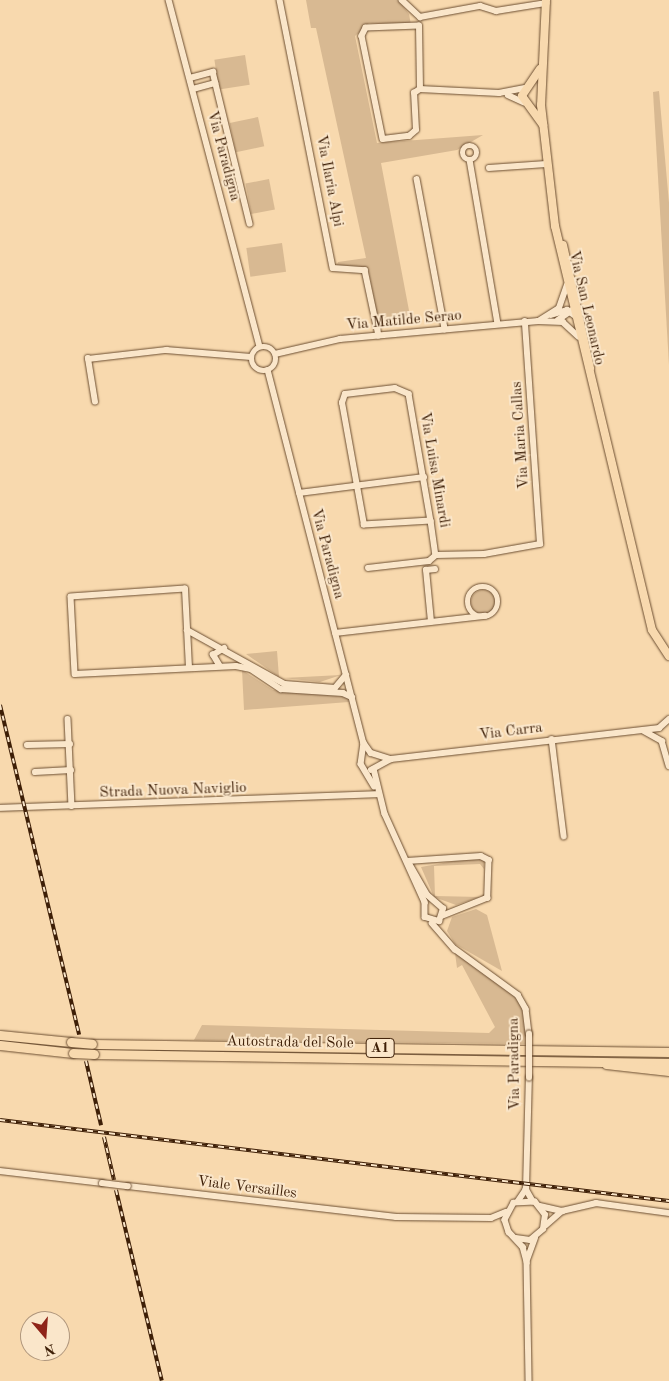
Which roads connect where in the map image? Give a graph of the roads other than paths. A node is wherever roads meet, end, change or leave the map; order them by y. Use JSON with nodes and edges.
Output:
{"nodes":[{"id":1,"x":169,"y":0,"type":"edge"},
{"id":2,"x":280,"y":0,"type":"edge"},
{"id":3,"x":402,"y":0,"type":"edge"},
{"id":4,"x":546,"y":2,"type":"edge"},
{"id":5,"x":523,"y":3,"type":"edge"},
{"id":6,"x":544,"y":58,"type":"junction"},
{"id":7,"x":190,"y":78,"type":"junction"},
{"id":8,"x":215,"y":83,"type":"junction"},
{"id":9,"x":527,"y":87,"type":"junction"},
{"id":10,"x":193,"y":89,"type":"junction"},
{"id":11,"x":420,"y":89,"type":"junction"},
{"id":12,"x":499,"y":93,"type":"junction"},
{"id":13,"x":542,"y":96,"type":"junction"},
{"id":14,"x":525,"y":103,"type":"junction"},
{"id":15,"x":544,"y":128,"type":"junction"},
{"id":16,"x":470,"y":160,"type":"dead end"},
{"id":17,"x":546,"y":164,"type":"junction"},
{"id":18,"x":489,"y":168,"type":"dead end"},
{"id":19,"x":417,"y":178,"type":"dead end"},
{"id":20,"x":554,"y":214,"type":"junction"},
{"id":21,"x":250,"y":224,"type":"dead end"},
{"id":22,"x":571,"y":278,"type":"junction"},
{"id":23,"x":566,"y":285,"type":"junction"},
{"id":24,"x":572,"y":311,"type":"junction"},
{"id":25,"x":552,"y":318,"type":"junction"},
{"id":26,"x":525,"y":322,"type":"junction"},
{"id":27,"x":498,"y":324,"type":"junction"},
{"id":28,"x":445,"y":329,"type":"junction"},
{"id":29,"x":379,"y":336,"type":"junction"},
{"id":30,"x":578,"y":336,"type":"junction"},
{"id":31,"x":260,"y":346,"type":"junction"},
{"id":32,"x":275,"y":354,"type":"junction"},
{"id":33,"x":588,"y":354,"type":"junction"},
{"id":34,"x":251,"y":357,"type":"junction"},
{"id":35,"x":268,"y":370,"type":"junction"},
{"id":36,"x":95,"y":402,"type":"dead end"},
{"id":37,"x":597,"y":406,"type":"junction"},
{"id":38,"x":424,"y":477,"type":"junction"},
{"id":39,"x":617,"y":485,"type":"junction"},
{"id":40,"x":356,"y":486,"type":"junction"},
{"id":41,"x":298,"y":493,"type":"junction"},
{"id":42,"x":431,"y":521,"type":"junction"},
{"id":43,"x":436,"y":555,"type":"junction"},
{"id":44,"x":368,"y":568,"type":"dead end"},
{"id":45,"x":435,"y":569,"type":"dead end"},
{"id":46,"x":468,"y":603,"type":"junction"},
{"id":47,"x":485,"y":616,"type":"junction"},
{"id":48,"x":456,"y":619,"type":"junction"},
{"id":49,"x":431,"y":622,"type":"junction"},
{"id":50,"x":187,"y":630,"type":"junction"},
{"id":51,"x":336,"y":633,"type":"junction"},
{"id":52,"x":224,"y":648,"type":"junction"},
{"id":53,"x":669,"y":650,"type":"edge"},
{"id":54,"x":669,"y":656,"type":"edge"},
{"id":55,"x":219,"y":665,"type":"junction"},
{"id":56,"x":189,"y":668,"type":"junction"},
{"id":57,"x":346,"y":672,"type":"junction"},
{"id":58,"x":353,"y":699,"type":"junction"},
{"id":59,"x":68,"y":719,"type":"dead end"},
{"id":60,"x":669,"y":719,"type":"edge"},
{"id":61,"x":634,"y":730,"type":"junction"},
{"id":62,"x":552,"y":739,"type":"junction"},
{"id":63,"x":364,"y":743,"type":"junction"},
{"id":64,"x":70,"y":744,"type":"junction"},
{"id":65,"x":27,"y":745,"type":"dead end"},
{"id":66,"x":373,"y":755,"type":"junction"},
{"id":67,"x":364,"y":756,"type":"junction"},
{"id":68,"x":391,"y":759,"type":"junction"},
{"id":69,"x":669,"y":766,"type":"edge"},
{"id":70,"x":375,"y":768,"type":"junction"},
{"id":71,"x":71,"y":770,"type":"junction"},
{"id":72,"x":366,"y":770,"type":"junction"},
{"id":73,"x":35,"y":772,"type":"dead end"},
{"id":74,"x":373,"y":784,"type":"junction"},
{"id":75,"x":378,"y":795,"type":"junction"},
{"id":76,"x":346,"y":798,"type":"junction"},
{"id":77,"x":72,"y":806,"type":"junction"},
{"id":78,"x":0,"y":808,"type":"edge"},
{"id":79,"x":564,"y":836,"type":"dead end"},
{"id":80,"x":407,"y":861,"type":"junction"},
{"id":81,"x":436,"y":902,"type":"junction"},
{"id":82,"x":424,"y":908,"type":"junction"},
{"id":83,"x":442,"y":918,"type":"junction"},
{"id":84,"x":432,"y":922,"type":"junction"},
{"id":85,"x":451,"y":946,"type":"junction"},
{"id":86,"x":0,"y":1035,"type":"edge"},
{"id":87,"x":0,"y":1045,"type":"edge"},
{"id":88,"x":669,"y":1052,"type":"edge"},
{"id":89,"x":601,"y":1062,"type":"junction"},
{"id":90,"x":669,"y":1063,"type":"edge"},
{"id":91,"x":669,"y":1071,"type":"edge"},
{"id":92,"x":0,"y":1171,"type":"edge"},
{"id":93,"x":526,"y":1189,"type":"junction"},
{"id":94,"x":518,"y":1201,"type":"junction"},
{"id":95,"x":538,"y":1204,"type":"junction"},
{"id":96,"x":562,"y":1211,"type":"junction"},
{"id":97,"x":506,"y":1212,"type":"junction"},
{"id":98,"x":669,"y":1213,"type":"edge"},
{"id":99,"x":491,"y":1218,"type":"junction"},
{"id":100,"x":545,"y":1226,"type":"junction"},
{"id":101,"x":506,"y":1228,"type":"junction"},
{"id":102,"x":516,"y":1238,"type":"junction"},
{"id":103,"x":535,"y":1238,"type":"junction"},
{"id":104,"x":527,"y":1262,"type":"junction"},
{"id":105,"x":529,"y":1381,"type":"edge"}],
"edges":[{"from":1,"to":7,"type":"street","name":"Via Paradigna"},
{"from":2,"to":29,"type":"street","name":"Via Ilaria Alpi"},
{"from":3,"to":5,"type":"street"},
{"from":4,"to":5,"type":"street"},
{"from":4,"to":6,"type":"main road"},
{"from":6,"to":9,"type":"main road"},
{"from":6,"to":13,"type":"main road"},
{"from":7,"to":8,"type":"street"},
{"from":7,"to":10,"type":"street","name":"Via Paradigna"},
{"from":8,"to":10,"type":"street"},
{"from":8,"to":21,"type":"street"},
{"from":9,"to":12,"type":"street"},
{"from":9,"to":13,"type":"main road"},
{"from":9,"to":14,"type":"main road"},
{"from":10,"to":31,"type":"street","name":"Via Paradigna"},
{"from":11,"to":11,"type":"street"},
{"from":11,"to":12,"type":"street"},
{"from":12,"to":14,"type":"street"},
{"from":13,"to":14,"type":"main road"},
{"from":13,"to":15,"type":"main road","name":"Via San Leonardo"},
{"from":14,"to":15,"type":"main road"},
{"from":15,"to":17,"type":"main road","name":"Via San Leonardo"},
{"from":16,"to":27,"type":"street"},
{"from":17,"to":18,"type":"street"},
{"from":17,"to":20,"type":"main road","name":"Via San Leonardo"},
{"from":19,"to":28,"type":"street"},
{"from":20,"to":22,"type":"main road","name":"Via San Leonardo"},
{"from":20,"to":23,"type":"main road","name":"Via San Leonardo"},
{"from":22,"to":24,"type":"street"},
{"from":22,"to":33,"type":"main road","name":"Via San Leonardo"},
{"from":23,"to":24,"type":"main road","name":"Via San Leonardo"},
{"from":23,"to":25,"type":"street"},
{"from":24,"to":25,"type":"street","name":"Via Matilde Serao"},
{"from":24,"to":30,"type":"main road","name":"Via San Leonardo"},
{"from":24,"to":33,"type":"street"},
{"from":25,"to":26,"type":"street","name":"Via Matilde Serao"},
{"from":25,"to":30,"type":"street"},
{"from":26,"to":27,"type":"street","name":"Via Matilde Serao"},
{"from":26,"to":43,"type":"street","name":"Via Maria Callas"},
{"from":27,"to":28,"type":"street","name":"Via Matilde Serao"},
{"from":28,"to":29,"type":"street","name":"Via Matilde Serao"},
{"from":29,"to":32,"type":"street","name":"Via Matilde Serao"},
{"from":30,"to":37,"type":"main road","name":"Via San Leonardo"},
{"from":31,"to":32,"type":"street"},
{"from":31,"to":34,"type":"street"},
{"from":32,"to":35,"type":"street"},
{"from":33,"to":37,"type":"main road","name":"Via San Leonardo"},
{"from":34,"to":35,"type":"street"},
{"from":34,"to":36,"type":"street"},
{"from":35,"to":41,"type":"street","name":"Via Paradigna"},
{"from":37,"to":39,"type":"main road","name":"Via San Leonardo"},
{"from":38,"to":40,"type":"street"},
{"from":38,"to":40,"type":"street","name":"Via Luisa Minardi"},
{"from":38,"to":42,"type":"street","name":"Via Luisa Minardi"},
{"from":39,"to":53,"type":"main road","name":"Via San Leonardo"},
{"from":39,"to":54,"type":"main road","name":"Via San Leonardo"},
{"from":40,"to":41,"type":"street"},
{"from":40,"to":42,"type":"street"},
{"from":41,"to":51,"type":"street","name":"Via Paradigna"},
{"from":42,"to":43,"type":"street","name":"Via Luisa Minardi"},
{"from":43,"to":44,"type":"street"},
{"from":45,"to":49,"type":"street"},
{"from":46,"to":47,"type":"street"},
{"from":46,"to":47,"type":"street"},
{"from":46,"to":48,"type":"street"},
{"from":47,"to":48,"type":"street"},
{"from":48,"to":49,"type":"street"},
{"from":49,"to":51,"type":"street"},
{"from":50,"to":52,"type":"street"},
{"from":50,"to":56,"type":"street"},
{"from":50,"to":56,"type":"street"},
{"from":51,"to":57,"type":"street","name":"Via Paradigna"},
{"from":52,"to":55,"type":"street"},
{"from":52,"to":57,"type":"street"},
{"from":55,"to":56,"type":"street"},
{"from":55,"to":58,"type":"street"},
{"from":57,"to":58,"type":"street","name":"Via Paradigna"},
{"from":58,"to":63,"type":"street","name":"Via Paradigna"},
{"from":59,"to":64,"type":"street"},
{"from":60,"to":61,"type":"street","name":"Via Carra"},
{"from":61,"to":62,"type":"street","name":"Via Carra"},
{"from":61,"to":69,"type":"street","name":"Via Carra"},
{"from":62,"to":68,"type":"street","name":"Via Carra"},
{"from":62,"to":79,"type":"street"},
{"from":63,"to":66,"type":"street"},
{"from":63,"to":67,"type":"street"},
{"from":64,"to":65,"type":"street"},
{"from":64,"to":71,"type":"street"},
{"from":66,"to":67,"type":"street"},
{"from":66,"to":68,"type":"street","name":"Via Carra"},
{"from":66,"to":70,"type":"street"},
{"from":67,"to":72,"type":"street"},
{"from":68,"to":70,"type":"street","name":"Via Carra"},
{"from":70,"to":72,"type":"street"},
{"from":70,"to":75,"type":"street"},
{"from":71,"to":73,"type":"street"},
{"from":71,"to":77,"type":"street"},
{"from":72,"to":74,"type":"street"},
{"from":74,"to":75,"type":"street"},
{"from":74,"to":76,"type":"street","name":"Strada Nuova Naviglio"},
{"from":75,"to":76,"type":"street","name":"Strada Nuova Naviglio"},
{"from":75,"to":80,"type":"street","name":"Via Paradigna"},
{"from":76,"to":77,"type":"street","name":"Strada Nuova Naviglio"},
{"from":77,"to":78,"type":"street","name":"Strada Nuova Naviglio"},
{"from":80,"to":81,"type":"street","name":"Via Paradigna"},
{"from":80,"to":82,"type":"street","name":"Via Paradigna"},
{"from":80,"to":83,"type":"street"},
{"from":81,"to":82,"type":"street"},
{"from":81,"to":83,"type":"street","name":"Via Paradigna"},
{"from":82,"to":84,"type":"street","name":"Via Paradigna"},
{"from":83,"to":84,"type":"street"},
{"from":83,"to":85,"type":"street","name":"Via Paradigna"},
{"from":84,"to":85,"type":"street","name":"Via Paradigna"},
{"from":85,"to":93,"type":"street","name":"Via Paradigna","bridge":true},
{"from":86,"to":88,"type":"highway","name":"Autostrada del Sole","number":"A1","bridge":true},
{"from":87,"to":89,"type":"highway","name":"Autostrada del Sole","number":"A1","bridge":true},
{"from":89,"to":90,"type":"highway","name":"Autostrada del Sole","number":"A1"},
{"from":89,"to":91,"type":"highway"},
{"from":92,"to":99,"type":"street","name":"Viale Versailles","bridge":true},
{"from":93,"to":94,"type":"street"},
{"from":93,"to":95,"type":"street"},
{"from":94,"to":95,"type":"street"},
{"from":94,"to":97,"type":"street"},
{"from":95,"to":96,"type":"street"},
{"from":95,"to":100,"type":"street"},
{"from":96,"to":98,"type":"street"},
{"from":96,"to":100,"type":"street"},
{"from":97,"to":99,"type":"street","name":"Viale Versailles"},
{"from":97,"to":101,"type":"street"},
{"from":99,"to":101,"type":"street"},
{"from":100,"to":103,"type":"street"},
{"from":101,"to":102,"type":"street"},
{"from":102,"to":103,"type":"street"},
{"from":102,"to":104,"type":"street"},
{"from":103,"to":104,"type":"street"},
{"from":104,"to":105,"type":"street"}]}
